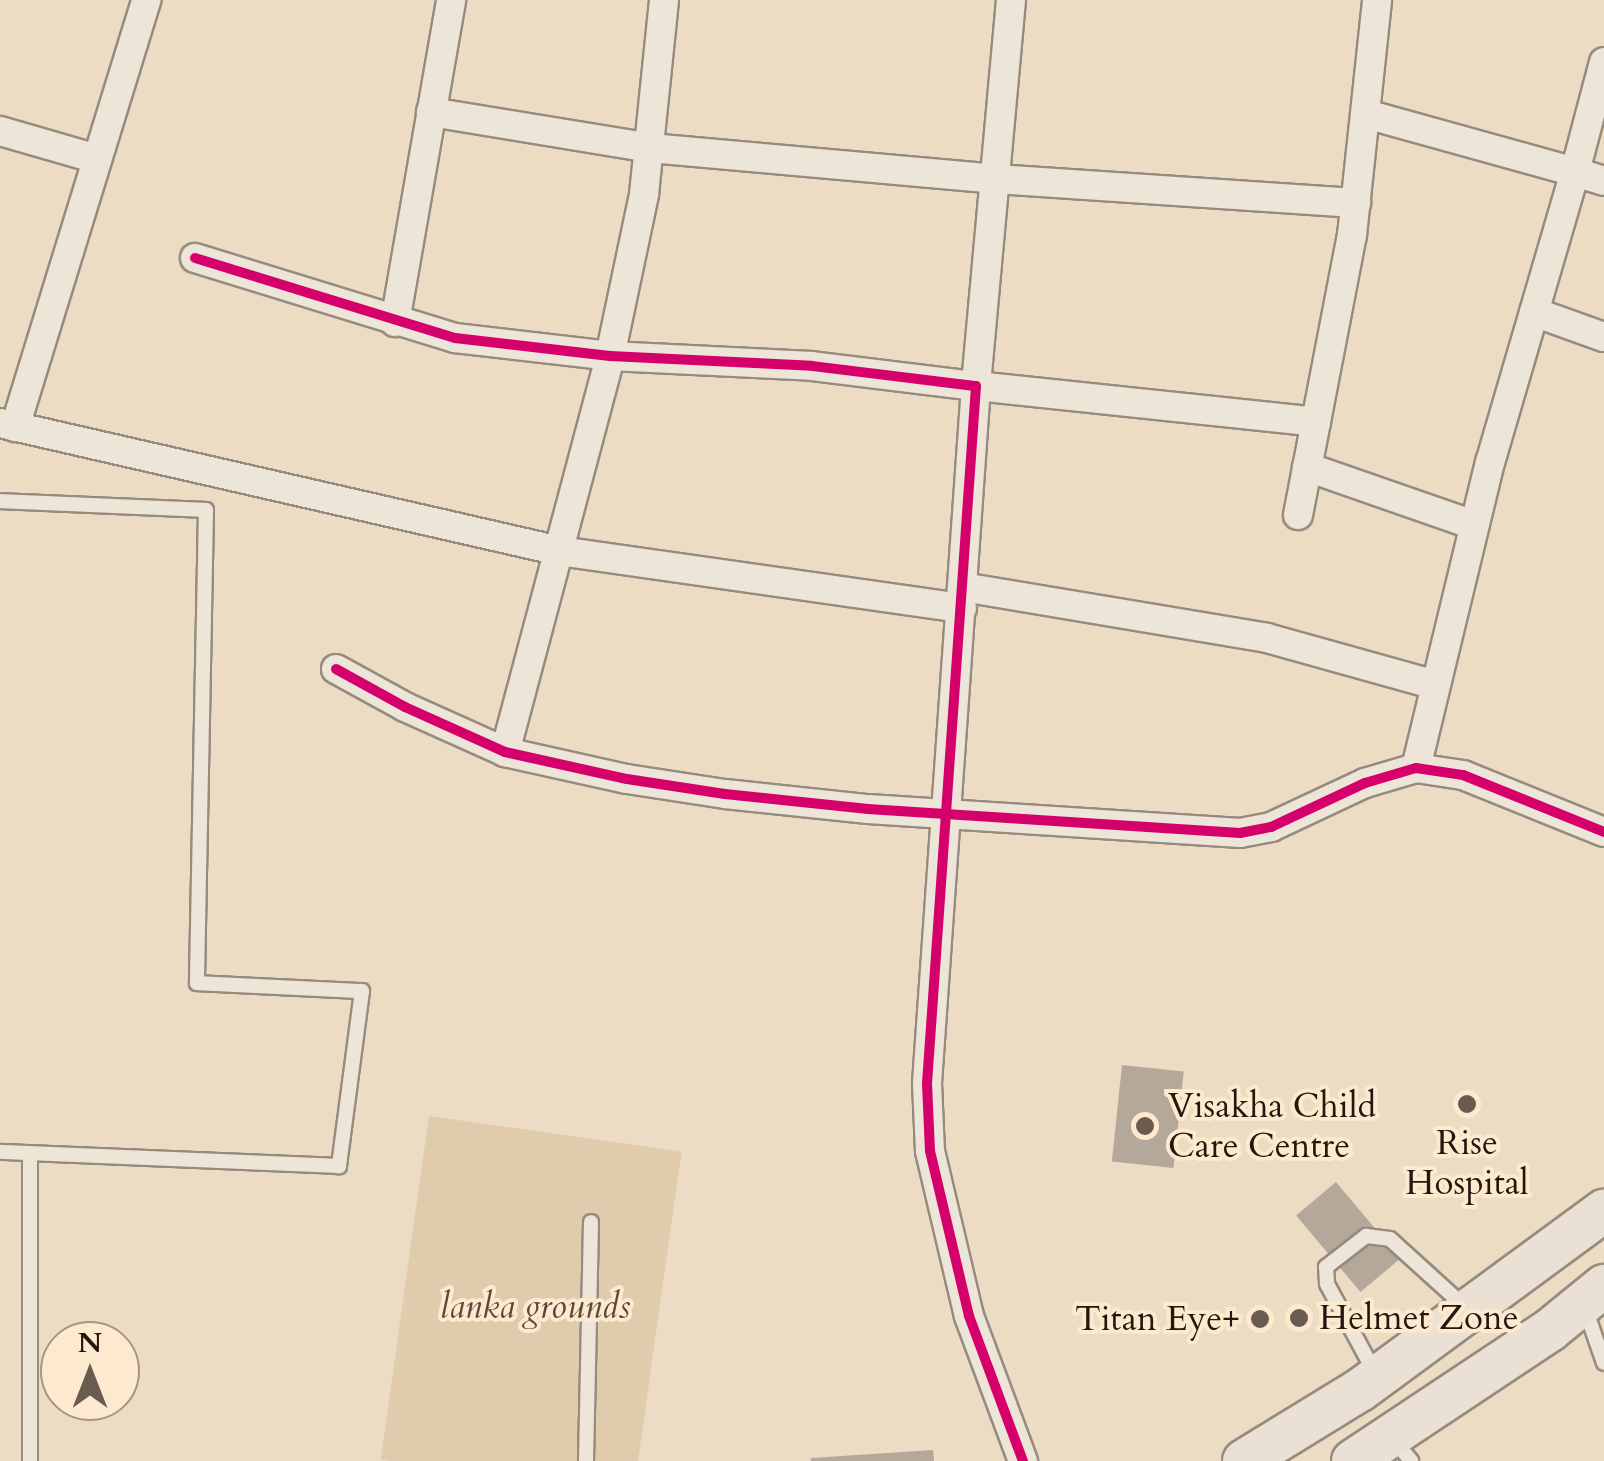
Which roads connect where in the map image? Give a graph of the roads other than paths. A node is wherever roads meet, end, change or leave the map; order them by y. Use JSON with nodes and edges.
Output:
{"nodes":[{"id":1,"x":146,"y":0,"type":"edge"},
{"id":2,"x":452,"y":0,"type":"edge"},
{"id":3,"x":664,"y":0,"type":"edge"},
{"id":4,"x":1011,"y":0,"type":"edge"},
{"id":5,"x":1377,"y":0,"type":"edge"},
{"id":6,"x":1604,"y":62,"type":"edge"},
{"id":7,"x":432,"y":112,"type":"junction"},
{"id":8,"x":1366,"y":114,"type":"junction"},
{"id":9,"x":0,"y":131,"type":"edge"},
{"id":10,"x":650,"y":148,"type":"junction"},
{"id":11,"x":97,"y":159,"type":"junction"},
{"id":12,"x":1576,"y":172,"type":"junction"},
{"id":13,"x":994,"y":179,"type":"junction"},
{"id":14,"x":1604,"y":181,"type":"edge"},
{"id":15,"x":1356,"y":204,"type":"junction"},
{"id":16,"x":195,"y":258,"type":"dead end"},
{"id":17,"x":1534,"y":312,"type":"junction"},
{"id":18,"x":394,"y":322,"type":"junction"},
{"id":19,"x":1604,"y":336,"type":"edge"},
{"id":20,"x":610,"y":356,"type":"junction"},
{"id":21,"x":976,"y":386,"type":"junction"},
{"id":22,"x":1316,"y":422,"type":"junction"},
{"id":23,"x":8,"y":425,"type":"edge"},
{"id":24,"x":1307,"y":468,"type":"junction"},
{"id":25,"x":0,"y":501,"type":"edge"},
{"id":26,"x":1298,"y":515,"type":"dead end"},
{"id":27,"x":1474,"y":524,"type":"junction"},
{"id":28,"x":560,"y":551,"type":"junction"},
{"id":29,"x":963,"y":598,"type":"junction"},
{"id":30,"x":336,"y":669,"type":"dead end"},
{"id":31,"x":1435,"y":685,"type":"junction"},
{"id":32,"x":505,"y":752,"type":"junction"},
{"id":33,"x":1416,"y":768,"type":"junction"},
{"id":34,"x":946,"y":812,"type":"junction"},
{"id":35,"x":1604,"y":832,"type":"edge"},
{"id":36,"x":0,"y":1152,"type":"edge"},
{"id":37,"x":30,"y":1154,"type":"junction"},
{"id":38,"x":1604,"y":1211,"type":"edge"},
{"id":39,"x":591,"y":1222,"type":"dead end"},
{"id":40,"x":1594,"y":1295,"type":"edge"},
{"id":41,"x":1470,"y":1312,"type":"junction"},
{"id":42,"x":1604,"y":1363,"type":"edge"},
{"id":43,"x":1378,"y":1378,"type":"junction"},
{"id":44,"x":1400,"y":1448,"type":"edge"},
{"id":45,"x":30,"y":1461,"type":"edge"},
{"id":46,"x":586,"y":1461,"type":"edge"},
{"id":47,"x":1023,"y":1461,"type":"edge"},
{"id":48,"x":1244,"y":1461,"type":"edge"},
{"id":49,"x":1352,"y":1461,"type":"edge"}],
"edges":[{"from":1,"to":11,"type":"street"},
{"from":2,"to":7,"type":"street"},
{"from":3,"to":10,"type":"street"},
{"from":4,"to":13,"type":"street"},
{"from":5,"to":8,"type":"street"},
{"from":6,"to":12,"type":"street"},
{"from":7,"to":10,"type":"street"},
{"from":7,"to":18,"type":"street"},
{"from":8,"to":12,"type":"street"},
{"from":8,"to":15,"type":"street"},
{"from":9,"to":11,"type":"street"},
{"from":10,"to":13,"type":"street"},
{"from":10,"to":20,"type":"street"},
{"from":11,"to":23,"type":"street"},
{"from":12,"to":14,"type":"street"},
{"from":12,"to":17,"type":"street"},
{"from":13,"to":15,"type":"street"},
{"from":13,"to":21,"type":"street"},
{"from":15,"to":22,"type":"street"},
{"from":16,"to":18,"type":"street"},
{"from":17,"to":19,"type":"street"},
{"from":17,"to":27,"type":"street"},
{"from":18,"to":20,"type":"street"},
{"from":20,"to":21,"type":"street"},
{"from":20,"to":28,"type":"street"},
{"from":21,"to":22,"type":"street"},
{"from":21,"to":29,"type":"street"},
{"from":22,"to":24,"type":"street"},
{"from":23,"to":28,"type":"street"},
{"from":24,"to":26,"type":"street"},
{"from":24,"to":27,"type":"street"},
{"from":25,"to":37,"type":"lane"},
{"from":27,"to":31,"type":"street"},
{"from":28,"to":29,"type":"street"},
{"from":28,"to":32,"type":"street"},
{"from":29,"to":31,"type":"street"},
{"from":29,"to":34,"type":"street"},
{"from":30,"to":32,"type":"street"},
{"from":31,"to":33,"type":"street"},
{"from":32,"to":34,"type":"street"},
{"from":33,"to":34,"type":"street"},
{"from":33,"to":35,"type":"street"},
{"from":34,"to":47,"type":"street"},
{"from":36,"to":37,"type":"lane"},
{"from":37,"to":45,"type":"lane"},
{"from":38,"to":41,"type":"main road"},
{"from":39,"to":46,"type":"lane"},
{"from":40,"to":42,"type":"lane"},
{"from":40,"to":44,"type":"main road"},
{"from":41,"to":43,"type":"main road"},
{"from":41,"to":43,"type":"lane"},
{"from":43,"to":48,"type":"main road"},
{"from":44,"to":49,"type":"main road"}]}
